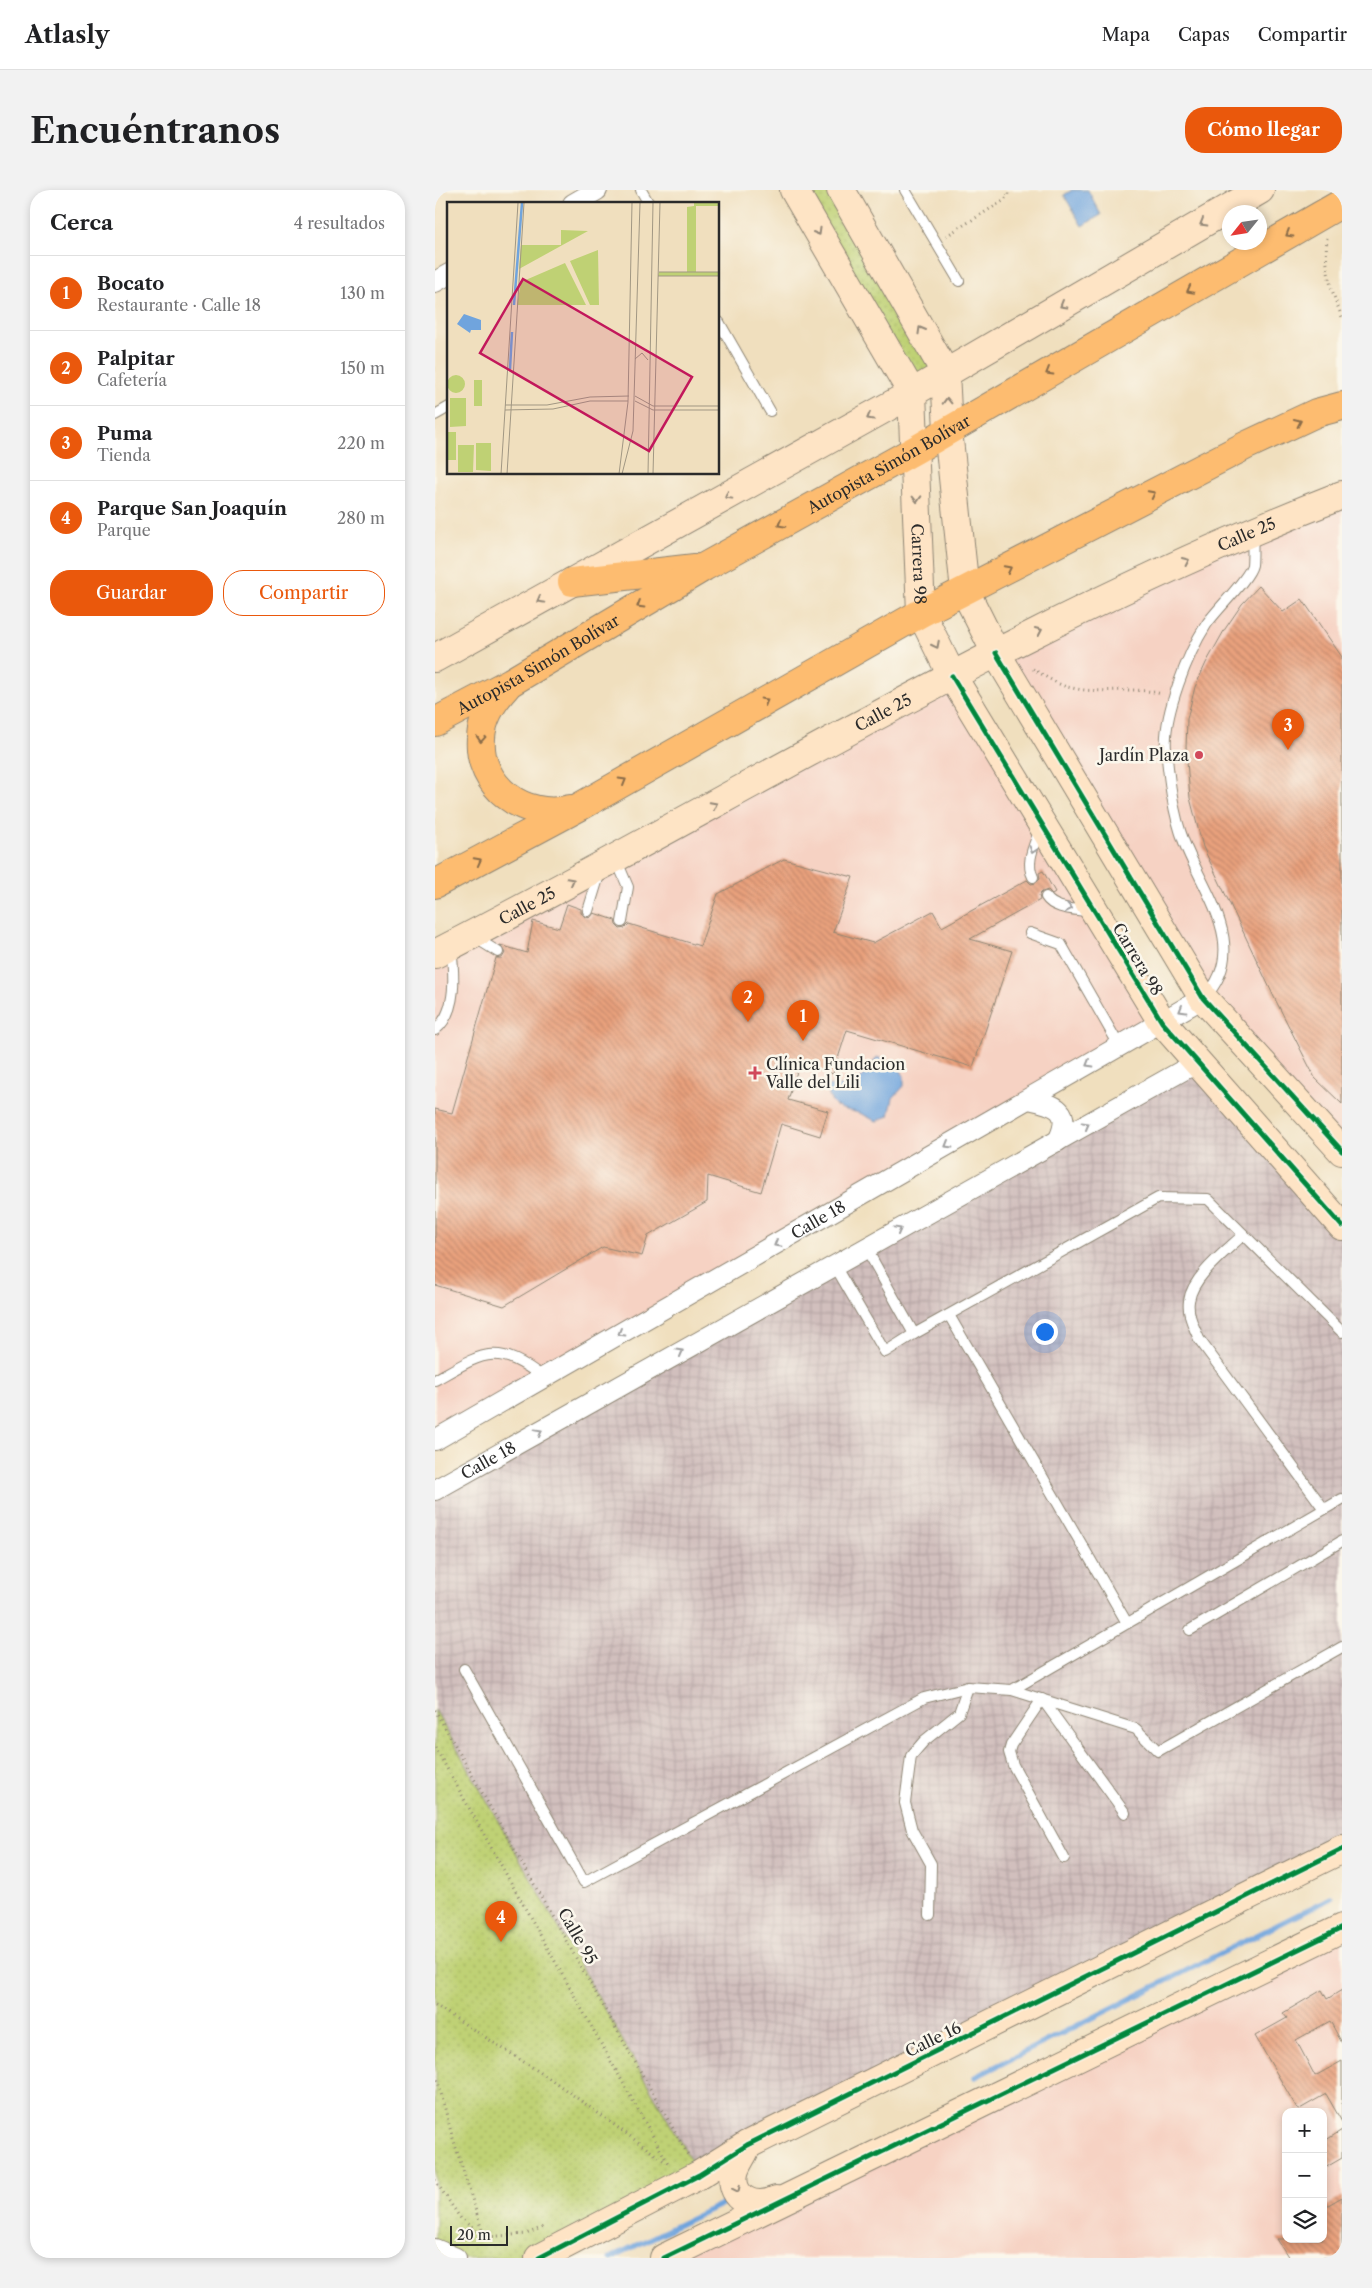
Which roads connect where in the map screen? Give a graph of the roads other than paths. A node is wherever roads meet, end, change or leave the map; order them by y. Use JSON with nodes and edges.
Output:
{"nodes":[{"id":1,"x":641,"y":190,"type":"edge"},
{"id":2,"x":794,"y":190,"type":"edge"},
{"id":3,"x":841,"y":190,"type":"edge"},
{"id":4,"x":905,"y":190,"type":"edge"},
{"id":5,"x":1260,"y":190,"type":"edge"},
{"id":6,"x":648,"y":202,"type":"edge"},
{"id":7,"x":1336,"y":206,"type":"edge"},
{"id":8,"x":447,"y":275,"type":"edge"},
{"id":9,"x":435,"y":282,"type":"edge"},
{"id":10,"x":959,"y":282,"type":"dead end"},
{"id":11,"x":720,"y":326,"type":"edge"},
{"id":12,"x":723,"y":339,"type":"edge"},
{"id":13,"x":945,"y":372,"type":"junction"},
{"id":14,"x":912,"y":393,"type":"junction"},
{"id":15,"x":1342,"y":406,"type":"edge"},
{"id":16,"x":447,"y":408,"type":"edge"},
{"id":17,"x":770,"y":411,"type":"dead end"},
{"id":18,"x":435,"y":415,"type":"edge"},
{"id":19,"x":948,"y":430,"type":"junction"},
{"id":20,"x":915,"y":450,"type":"junction"},
{"id":21,"x":1342,"y":496,"type":"edge"},
{"id":22,"x":1253,"y":530,"type":"junction"},
{"id":23,"x":704,"y":567,"type":"junction"},
{"id":24,"x":572,"y":582,"type":"junction"},
{"id":25,"x":965,"y":591,"type":"junction"},
{"id":26,"x":921,"y":614,"type":"junction"},
{"id":27,"x":995,"y":652,"type":"junction"},
{"id":28,"x":435,"y":658,"type":"edge"},
{"id":29,"x":952,"y":676,"type":"junction"},
{"id":30,"x":511,"y":682,"type":"junction"},
{"id":31,"x":435,"y":722,"type":"edge"},
{"id":32,"x":581,"y":806,"type":"junction"},
{"id":33,"x":1042,"y":823,"type":"junction"},
{"id":34,"x":609,"y":861,"type":"junction"},
{"id":35,"x":1033,"y":877,"type":"dead end"},
{"id":36,"x":435,"y":884,"type":"edge"},
{"id":37,"x":1046,"y":897,"type":"dead end"},
{"id":38,"x":588,"y":911,"type":"dead end"},
{"id":39,"x":1095,"y":913,"type":"junction"},
{"id":40,"x":622,"y":922,"type":"dead end"},
{"id":41,"x":1030,"y":933,"type":"dead end"},
{"id":42,"x":452,"y":945,"type":"edge"},
{"id":43,"x":498,"y":952,"type":"dead end"},
{"id":44,"x":1203,"y":998,"type":"junction"},
{"id":45,"x":1162,"y":1022,"type":"junction"},
{"id":46,"x":435,"y":1030,"type":"edge"},
{"id":47,"x":1120,"y":1047,"type":"junction"},
{"id":48,"x":1196,"y":1063,"type":"junction"},
{"id":49,"x":1029,"y":1099,"type":"junction"},
{"id":50,"x":1058,"y":1141,"type":"junction"},
{"id":51,"x":1342,"y":1151,"type":"edge"},
{"id":52,"x":1342,"y":1226,"type":"edge"},
{"id":53,"x":1243,"y":1235,"type":"junction"},
{"id":54,"x":866,"y":1248,"type":"junction"},
{"id":55,"x":835,"y":1266,"type":"junction"},
{"id":56,"x":949,"y":1315,"type":"junction"},
{"id":57,"x":1342,"y":1332,"type":"edge"},
{"id":58,"x":914,"y":1334,"type":"junction"},
{"id":59,"x":544,"y":1378,"type":"junction"},
{"id":60,"x":435,"y":1379,"type":"edge"},
{"id":61,"x":435,"y":1440,"type":"edge"},
{"id":62,"x":435,"y":1490,"type":"edge"},
{"id":63,"x":1342,"y":1499,"type":"edge"},
{"id":64,"x":1324,"y":1509,"type":"junction"},
{"id":65,"x":1342,"y":1542,"type":"edge"},
{"id":66,"x":1127,"y":1623,"type":"junction"},
{"id":67,"x":1190,"y":1630,"type":"dead end"},
{"id":68,"x":1342,"y":1647,"type":"edge"},
{"id":69,"x":465,"y":1669,"type":"dead end"},
{"id":70,"x":969,"y":1687,"type":"junction"},
{"id":71,"x":1012,"y":1690,"type":"junction"},
{"id":72,"x":1042,"y":1699,"type":"junction"},
{"id":73,"x":1125,"y":1813,"type":"dead end"},
{"id":74,"x":1342,"y":1850,"type":"edge"},
{"id":75,"x":1064,"y":1858,"type":"dead end"},
{"id":76,"x":930,"y":1914,"type":"dead end"},
{"id":77,"x":1342,"y":1928,"type":"edge"},
{"id":78,"x":747,"y":2145,"type":"junction"},
{"id":79,"x":839,"y":2171,"type":"junction"},
{"id":80,"x":435,"y":2249,"type":"edge"},
{"id":81,"x":539,"y":2257,"type":"edge"},
{"id":82,"x":456,"y":2258,"type":"edge"},
{"id":83,"x":664,"y":2258,"type":"edge"}],
"edges":[{"from":1,"to":6,"type":"lane"},
{"from":2,"to":14,"type":"street","name":"Carrera 98","one_way":true},
{"from":13,"to":3,"type":"street","one_way":true},
{"from":4,"to":10,"type":"lane"},
{"from":5,"to":13,"type":"street","one_way":true},
{"from":7,"to":19,"type":"highway","name":"Autopista Simón Bolívar","one_way":true},
{"from":8,"to":9,"type":"street"},
{"from":11,"to":12,"type":"lane"},
{"from":12,"to":17,"type":"lane"},
{"from":13,"to":14,"type":"street"},
{"from":19,"to":13,"type":"street","one_way":true},
{"from":14,"to":20,"type":"street","name":"Carrera 98"},
{"from":14,"to":24,"type":"street","one_way":true},
{"from":25,"to":15,"type":"highway","one_way":true},
{"from":16,"to":18,"type":"lane"},
{"from":19,"to":20,"type":"highway","name":"Autopista Simón Bolívar"},
{"from":19,"to":25,"type":"street"},
{"from":20,"to":23,"type":"highway","name":"Autopista Simón Bolívar","one_way":true},
{"from":20,"to":26,"type":"street","name":"Carrera 98","one_way":true},
{"from":21,"to":22,"type":"street","name":"Calle 25"},
{"from":27,"to":22,"type":"street","name":"Calle 25","one_way":true},
{"from":22,"to":44,"type":"lane"},
{"from":23,"to":24,"type":"highway"},
{"from":23,"to":30,"type":"highway","name":"Autopista Simón Bolívar","one_way":true},
{"from":24,"to":28,"type":"street","one_way":true},
{"from":25,"to":26,"type":"highway"},
{"from":25,"to":27,"type":"street"},
{"from":26,"to":29,"type":"street","name":"Carrera 98","one_way":true},
{"from":32,"to":26,"type":"highway","one_way":true},
{"from":27,"to":29,"type":"street","name":"Calle 25"},
{"from":27,"to":44,"type":"street"},
{"from":29,"to":33,"type":"street","name":"Carrera 98"},
{"from":34,"to":29,"type":"street","name":"Calle 25","one_way":true},
{"from":30,"to":31,"type":"highway","name":"Autopista Simón Bolívar"},
{"from":30,"to":32,"type":"highway","one_way":true},
{"from":36,"to":32,"type":"highway","one_way":true},
{"from":33,"to":35,"type":"lane","one_way":true},
{"from":33,"to":39,"type":"street","name":"Carrera 98"},
{"from":34,"to":38,"type":"lane"},
{"from":34,"to":40,"type":"lane"},
{"from":42,"to":34,"type":"street","name":"Calle 25","one_way":true},
{"from":37,"to":39,"type":"lane","one_way":true},
{"from":39,"to":45,"type":"street","name":"Carrera 98"},
{"from":41,"to":47,"type":"lane"},
{"from":42,"to":43,"type":"lane"},
{"from":42,"to":46,"type":"lane"},
{"from":44,"to":45,"type":"street","name":"Calle 18","one_way":true},
{"from":44,"to":51,"type":"street"},
{"from":45,"to":47,"type":"street","name":"Calle 18"},
{"from":45,"to":48,"type":"street","name":"Carrera 98"},
{"from":47,"to":49,"type":"street","name":"Calle 18","one_way":true},
{"from":50,"to":48,"type":"street","name":"Calle 18","one_way":true},
{"from":48,"to":52,"type":"street","name":"Carrera 98"},
{"from":49,"to":50,"type":"street"},
{"from":49,"to":59,"type":"street","name":"Calle 18","one_way":true},
{"from":54,"to":50,"type":"street","name":"Calle 18","one_way":true},
{"from":53,"to":56,"type":"lane"},
{"from":53,"to":57,"type":"lane"},
{"from":53,"to":64,"type":"lane"},
{"from":54,"to":55,"type":"street","name":"Calle 18"},
{"from":54,"to":58,"type":"lane"},
{"from":55,"to":58,"type":"lane"},
{"from":62,"to":55,"type":"street","name":"Calle 18","one_way":true},
{"from":56,"to":58,"type":"lane"},
{"from":56,"to":66,"type":"lane"},
{"from":59,"to":60,"type":"lane"},
{"from":59,"to":61,"type":"street","name":"Calle 18"},
{"from":63,"to":64,"type":"lane"},
{"from":64,"to":66,"type":"lane"},
{"from":65,"to":67,"type":"lane"},
{"from":66,"to":71,"type":"lane"},
{"from":68,"to":72,"type":"lane"},
{"from":69,"to":70,"type":"lane"},
{"from":70,"to":71,"type":"lane"},
{"from":70,"to":76,"type":"lane"},
{"from":71,"to":72,"type":"lane"},
{"from":72,"to":73,"type":"lane"},
{"from":72,"to":75,"type":"lane"},
{"from":74,"to":78,"type":"street","name":"Calle 16"},
{"from":77,"to":79,"type":"street"},
{"from":78,"to":79,"type":"street","one_way":true},
{"from":78,"to":81,"type":"street","name":"Calle 16"},
{"from":79,"to":83,"type":"street"},
{"from":80,"to":82,"type":"street"}]}
